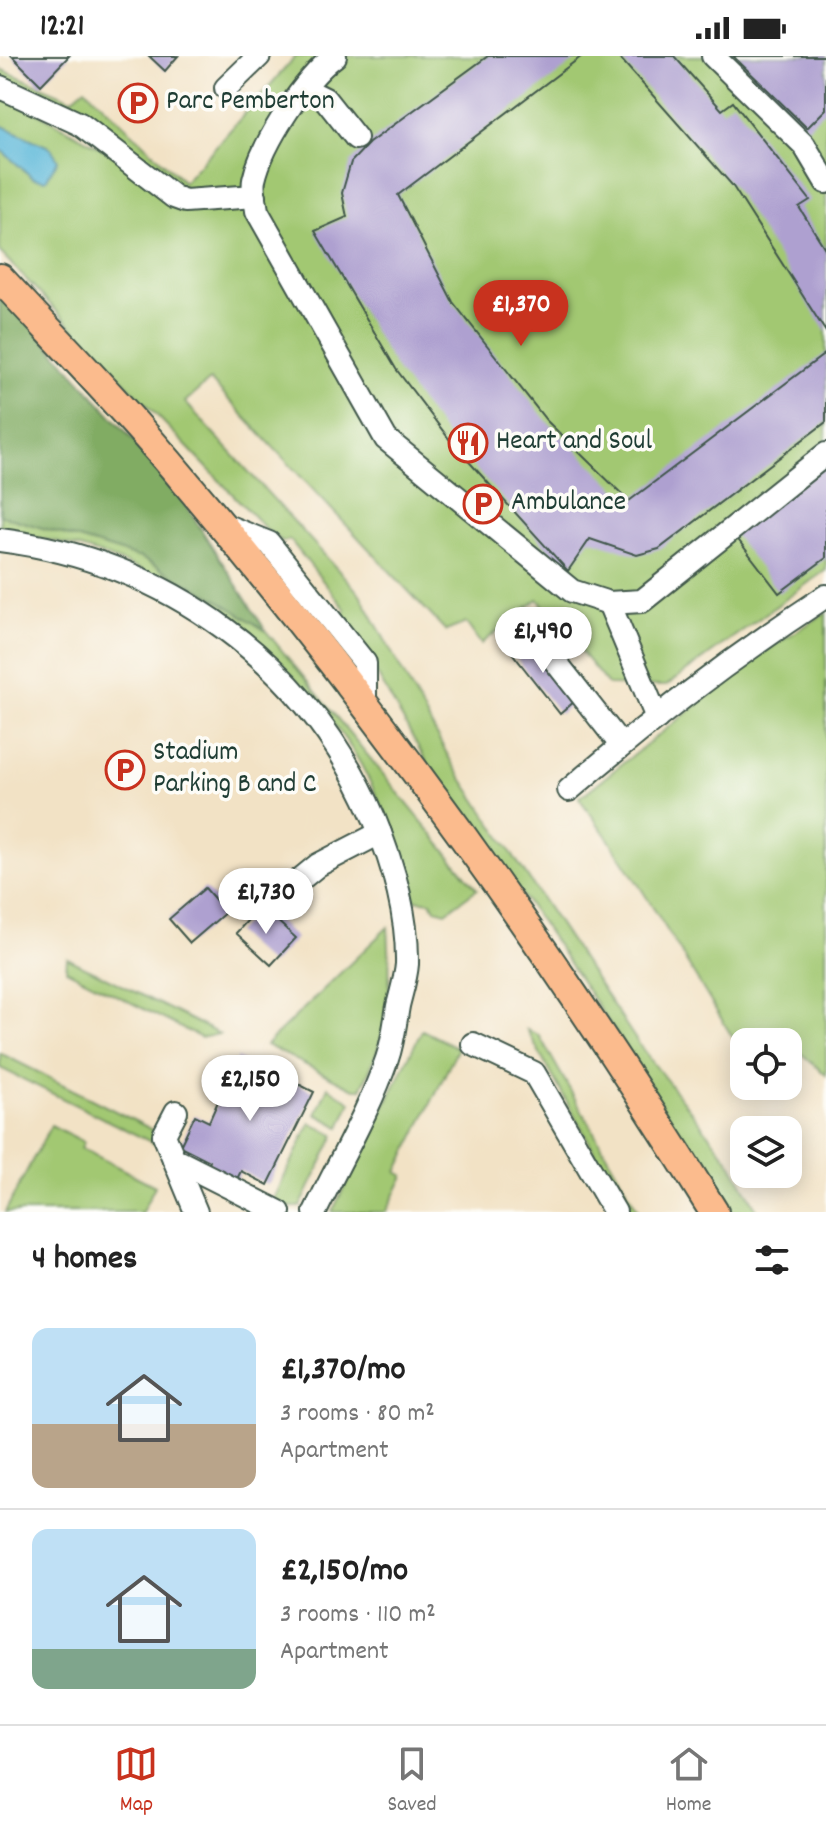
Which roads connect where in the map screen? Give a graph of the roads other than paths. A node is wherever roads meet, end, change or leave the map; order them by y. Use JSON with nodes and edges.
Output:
{"nodes":[{"id":1,"x":259,"y":56,"type":"edge"},
{"id":2,"x":335,"y":56,"type":"edge"},
{"id":3,"x":713,"y":56,"type":"edge"},
{"id":4,"x":0,"y":87,"type":"edge"},
{"id":5,"x":226,"y":88,"type":"dead end"},
{"id":6,"x":305,"y":89,"type":"junction"},
{"id":7,"x":356,"y":138,"type":"dead end"},
{"id":8,"x":826,"y":182,"type":"edge"},
{"id":9,"x":255,"y":196,"type":"junction"},
{"id":10,"x":0,"y":278,"type":"edge"},
{"id":11,"x":826,"y":454,"type":"edge"},
{"id":12,"x":0,"y":540,"type":"edge"},
{"id":13,"x":826,"y":596,"type":"edge"},
{"id":14,"x":609,"y":603,"type":"junction"},
{"id":15,"x":548,"y":652,"type":"dead end"},
{"id":16,"x":657,"y":718,"type":"junction"},
{"id":17,"x":621,"y":745,"type":"junction"},
{"id":18,"x":569,"y":790,"type":"dead end"},
{"id":19,"x":380,"y":833,"type":"junction"},
{"id":20,"x":285,"y":892,"type":"dead end"},
{"id":21,"x":473,"y":1044,"type":"dead end"},
{"id":22,"x":176,"y":1112,"type":"dead end"},
{"id":23,"x":174,"y":1159,"type":"junction"},
{"id":24,"x":178,"y":1212,"type":"edge"},
{"id":25,"x":189,"y":1212,"type":"edge"},
{"id":26,"x":196,"y":1212,"type":"edge"},
{"id":27,"x":279,"y":1212,"type":"edge"},
{"id":28,"x":315,"y":1212,"type":"edge"},
{"id":29,"x":615,"y":1212,"type":"edge"},
{"id":30,"x":714,"y":1212,"type":"edge"}],
"edges":[{"from":1,"to":5,"type":"lane"},
{"from":2,"to":6,"type":"lane"},
{"from":3,"to":8,"type":"lane"},
{"from":4,"to":9,"type":"lane"},
{"from":6,"to":7,"type":"lane"},
{"from":6,"to":9,"type":"lane"},
{"from":9,"to":14,"type":"lane"},
{"from":10,"to":30,"type":"main road"},
{"from":11,"to":14,"type":"lane"},
{"from":12,"to":19,"type":"lane"},
{"from":13,"to":16,"type":"lane"},
{"from":14,"to":16,"type":"lane"},
{"from":15,"to":17,"type":"lane"},
{"from":16,"to":17,"type":"lane"},
{"from":17,"to":18,"type":"lane"},
{"from":19,"to":20,"type":"lane"},
{"from":19,"to":28,"type":"lane"},
{"from":21,"to":29,"type":"lane"},
{"from":22,"to":23,"type":"lane"},
{"from":23,"to":26,"type":"lane"},
{"from":23,"to":27,"type":"lane"},
{"from":24,"to":25,"type":"lane"}]}
